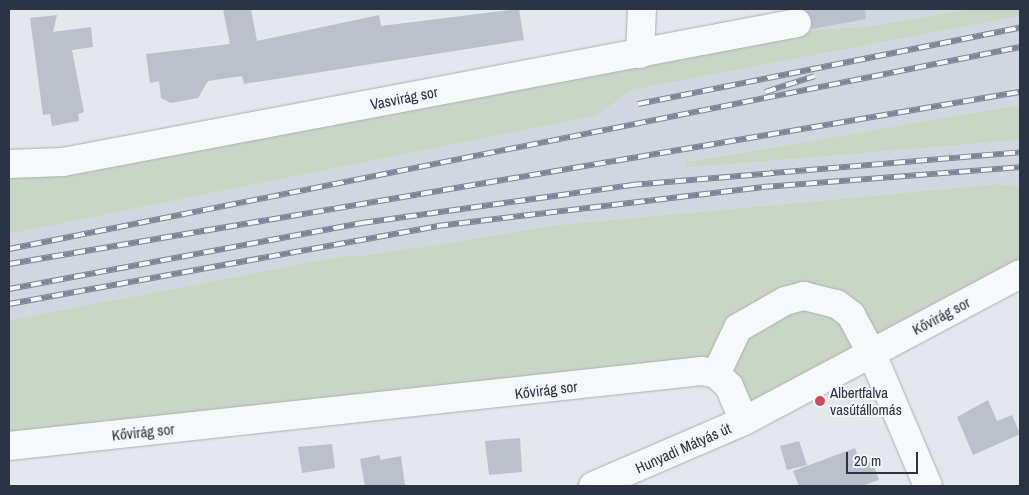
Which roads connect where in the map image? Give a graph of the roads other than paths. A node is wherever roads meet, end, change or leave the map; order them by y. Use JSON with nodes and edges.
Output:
{"nodes":[{"id":1,"x":642,"y":9,"type":"edge"},
{"id":2,"x":798,"y":23,"type":"dead end"},
{"id":3,"x":640,"y":54,"type":"junction"},
{"id":4,"x":9,"y":164,"type":"edge"},
{"id":5,"x":1020,"y":274,"type":"edge"},
{"id":6,"x":872,"y":354,"type":"junction"},
{"id":7,"x":716,"y":374,"type":"junction"},
{"id":8,"x":744,"y":421,"type":"junction"},
{"id":9,"x":9,"y":446,"type":"edge"},
{"id":10,"x":645,"y":477,"type":"edge"},
{"id":11,"x":593,"y":486,"type":"edge"},
{"id":12,"x":928,"y":486,"type":"edge"}],
"edges":[{"from":1,"to":3,"type":"street"},
{"from":2,"to":3,"type":"street","name":"Vasvirág sor"},
{"from":3,"to":4,"type":"street","name":"Vasvirág sor"},
{"from":5,"to":6,"type":"street","name":"Kővirág sor"},
{"from":6,"to":7,"type":"street"},
{"from":6,"to":8,"type":"street","name":"Kővirág sor"},
{"from":6,"to":12,"type":"street"},
{"from":7,"to":8,"type":"street"},
{"from":7,"to":9,"type":"street","name":"Kővirág sor"},
{"from":8,"to":10,"type":"street","name":"Hunyadi Mátyás út"},
{"from":10,"to":11,"type":"street","name":"Hunyadi Mátyás út"}]}
